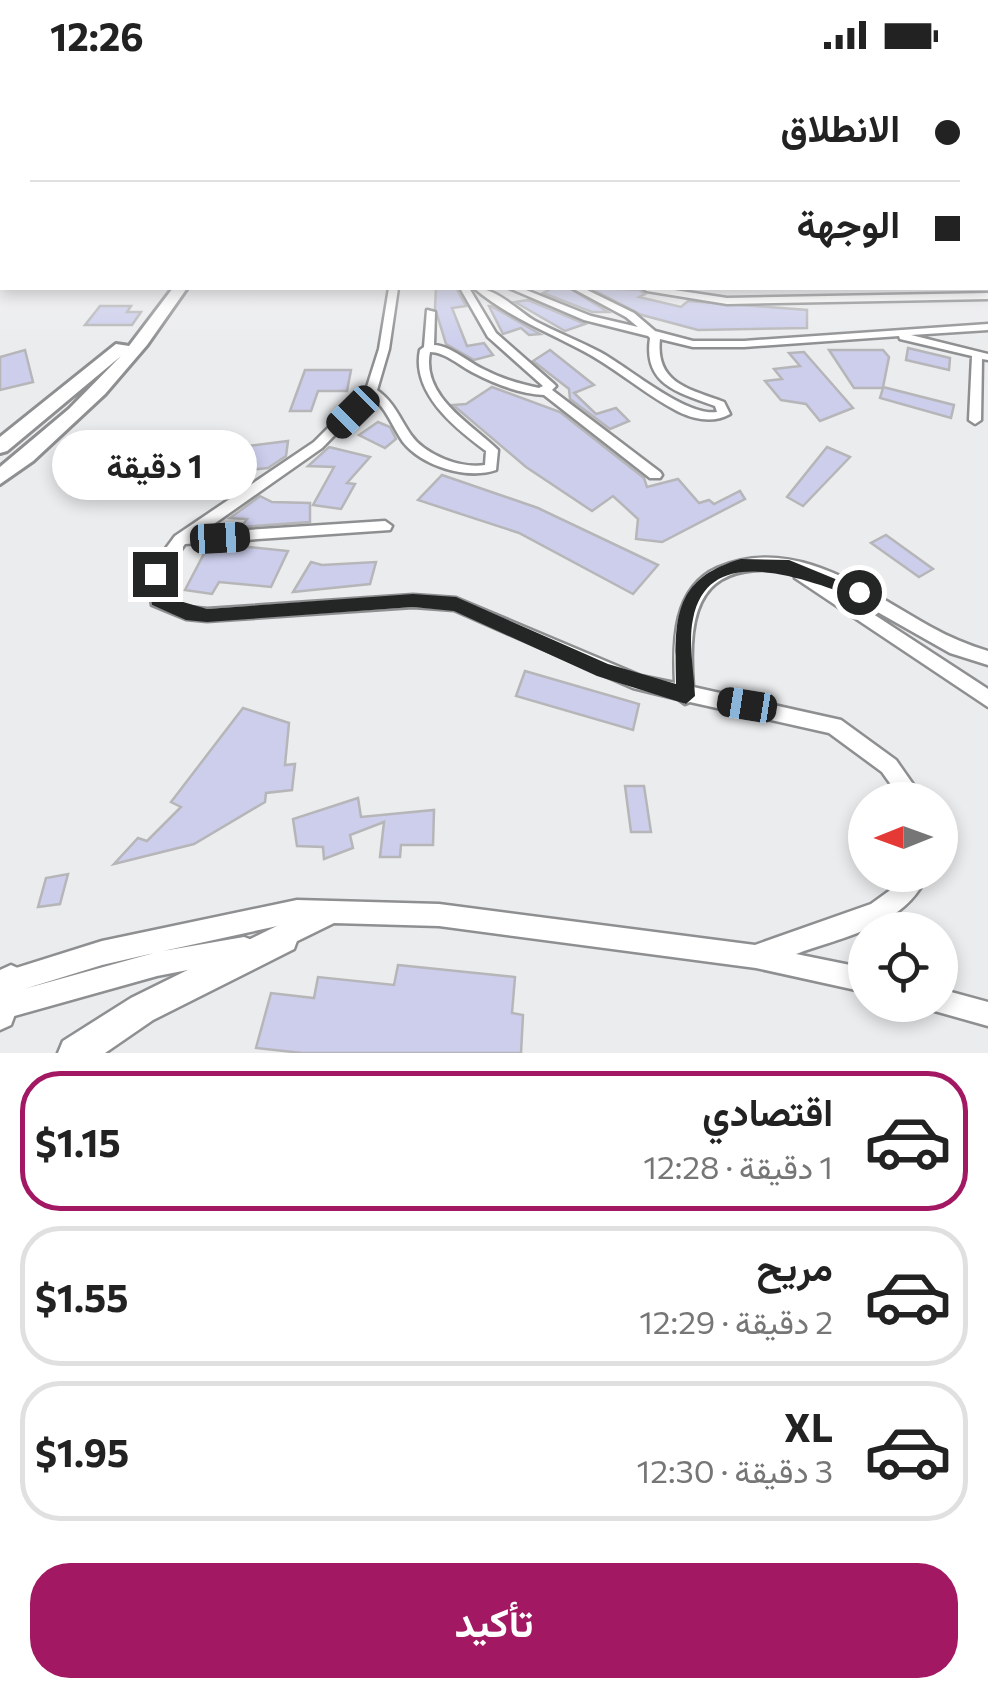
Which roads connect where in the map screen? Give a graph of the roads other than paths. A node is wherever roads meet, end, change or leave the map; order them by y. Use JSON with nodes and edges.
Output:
{"nodes":[{"id":1,"x":162,"y":290,"type":"edge"},
{"id":2,"x":179,"y":290,"type":"edge"},
{"id":3,"x":393,"y":290,"type":"edge"},
{"id":4,"x":466,"y":290,"type":"edge"},
{"id":5,"x":482,"y":290,"type":"edge"},
{"id":6,"x":519,"y":290,"type":"edge"},
{"id":7,"x":580,"y":290,"type":"edge"},
{"id":8,"x":659,"y":290,"type":"edge"},
{"id":9,"x":988,"y":296,"type":"edge"},
{"id":10,"x":430,"y":312,"type":"dead end"},
{"id":11,"x":988,"y":328,"type":"edge"},
{"id":12,"x":886,"y":333,"type":"junction"},
{"id":13,"x":656,"y":337,"type":"junction"},
{"id":14,"x":122,"y":348,"type":"junction"},
{"id":15,"x":428,"y":348,"type":"junction"},
{"id":16,"x":982,"y":355,"type":"edge"},
{"id":17,"x":371,"y":391,"type":"junction"},
{"id":18,"x":547,"y":391,"type":"junction"},
{"id":19,"x":975,"y":420,"type":"dead end"},
{"id":20,"x":0,"y":447,"type":"edge"},
{"id":21,"x":0,"y":462,"type":"edge"},
{"id":22,"x":655,"y":475,"type":"dead end"},
{"id":23,"x":0,"y":477,"type":"edge"},
{"id":24,"x":385,"y":526,"type":"dead end"},
{"id":25,"x":180,"y":540,"type":"junction"},
{"id":26,"x":789,"y":566,"type":"junction"},
{"id":27,"x":988,"y":658,"type":"edge"},
{"id":28,"x":686,"y":696,"type":"junction"},
{"id":29,"x":988,"y":698,"type":"edge"},
{"id":30,"x":901,"y":782,"type":"edge"},
{"id":31,"x":899,"y":892,"type":"edge"},
{"id":32,"x":331,"y":913,"type":"junction"},
{"id":33,"x":283,"y":938,"type":"junction"},
{"id":34,"x":755,"y":957,"type":"junction"},
{"id":35,"x":848,"y":976,"type":"edge"},
{"id":36,"x":3,"y":999,"type":"edge"},
{"id":37,"x":958,"y":1006,"type":"edge"},
{"id":38,"x":988,"y":1014,"type":"edge"},
{"id":39,"x":75,"y":1053,"type":"edge"}],
"edges":[{"from":1,"to":14,"type":"highway"},
{"from":2,"to":23,"type":"highway"},
{"from":3,"to":17,"type":"street"},
{"from":4,"to":18,"type":"street"},
{"from":5,"to":13,"type":"street"},
{"from":6,"to":13,"type":"street"},
{"from":7,"to":13,"type":"street"},
{"from":8,"to":9,"type":"street"},
{"from":10,"to":15,"type":"street"},
{"from":11,"to":12,"type":"street"},
{"from":12,"to":13,"type":"street"},
{"from":12,"to":16,"type":"street"},
{"from":14,"to":20,"type":"highway"},
{"from":14,"to":21,"type":"highway"},
{"from":15,"to":17,"type":"street"},
{"from":15,"to":18,"type":"street"},
{"from":16,"to":19,"type":"street"},
{"from":17,"to":25,"type":"street"},
{"from":18,"to":22,"type":"street"},
{"from":24,"to":25,"type":"street"},
{"from":25,"to":28,"type":"street"},
{"from":26,"to":27,"type":"street"},
{"from":26,"to":28,"type":"street"},
{"from":26,"to":29,"type":"street"},
{"from":28,"to":30,"type":"street"},
{"from":31,"to":34,"type":"street"},
{"from":32,"to":33,"type":"street"},
{"from":32,"to":34,"type":"street"},
{"from":32,"to":36,"type":"street"},
{"from":33,"to":36,"type":"street"},
{"from":33,"to":39,"type":"main road"},
{"from":34,"to":35,"type":"street"},
{"from":37,"to":38,"type":"street"}]}
